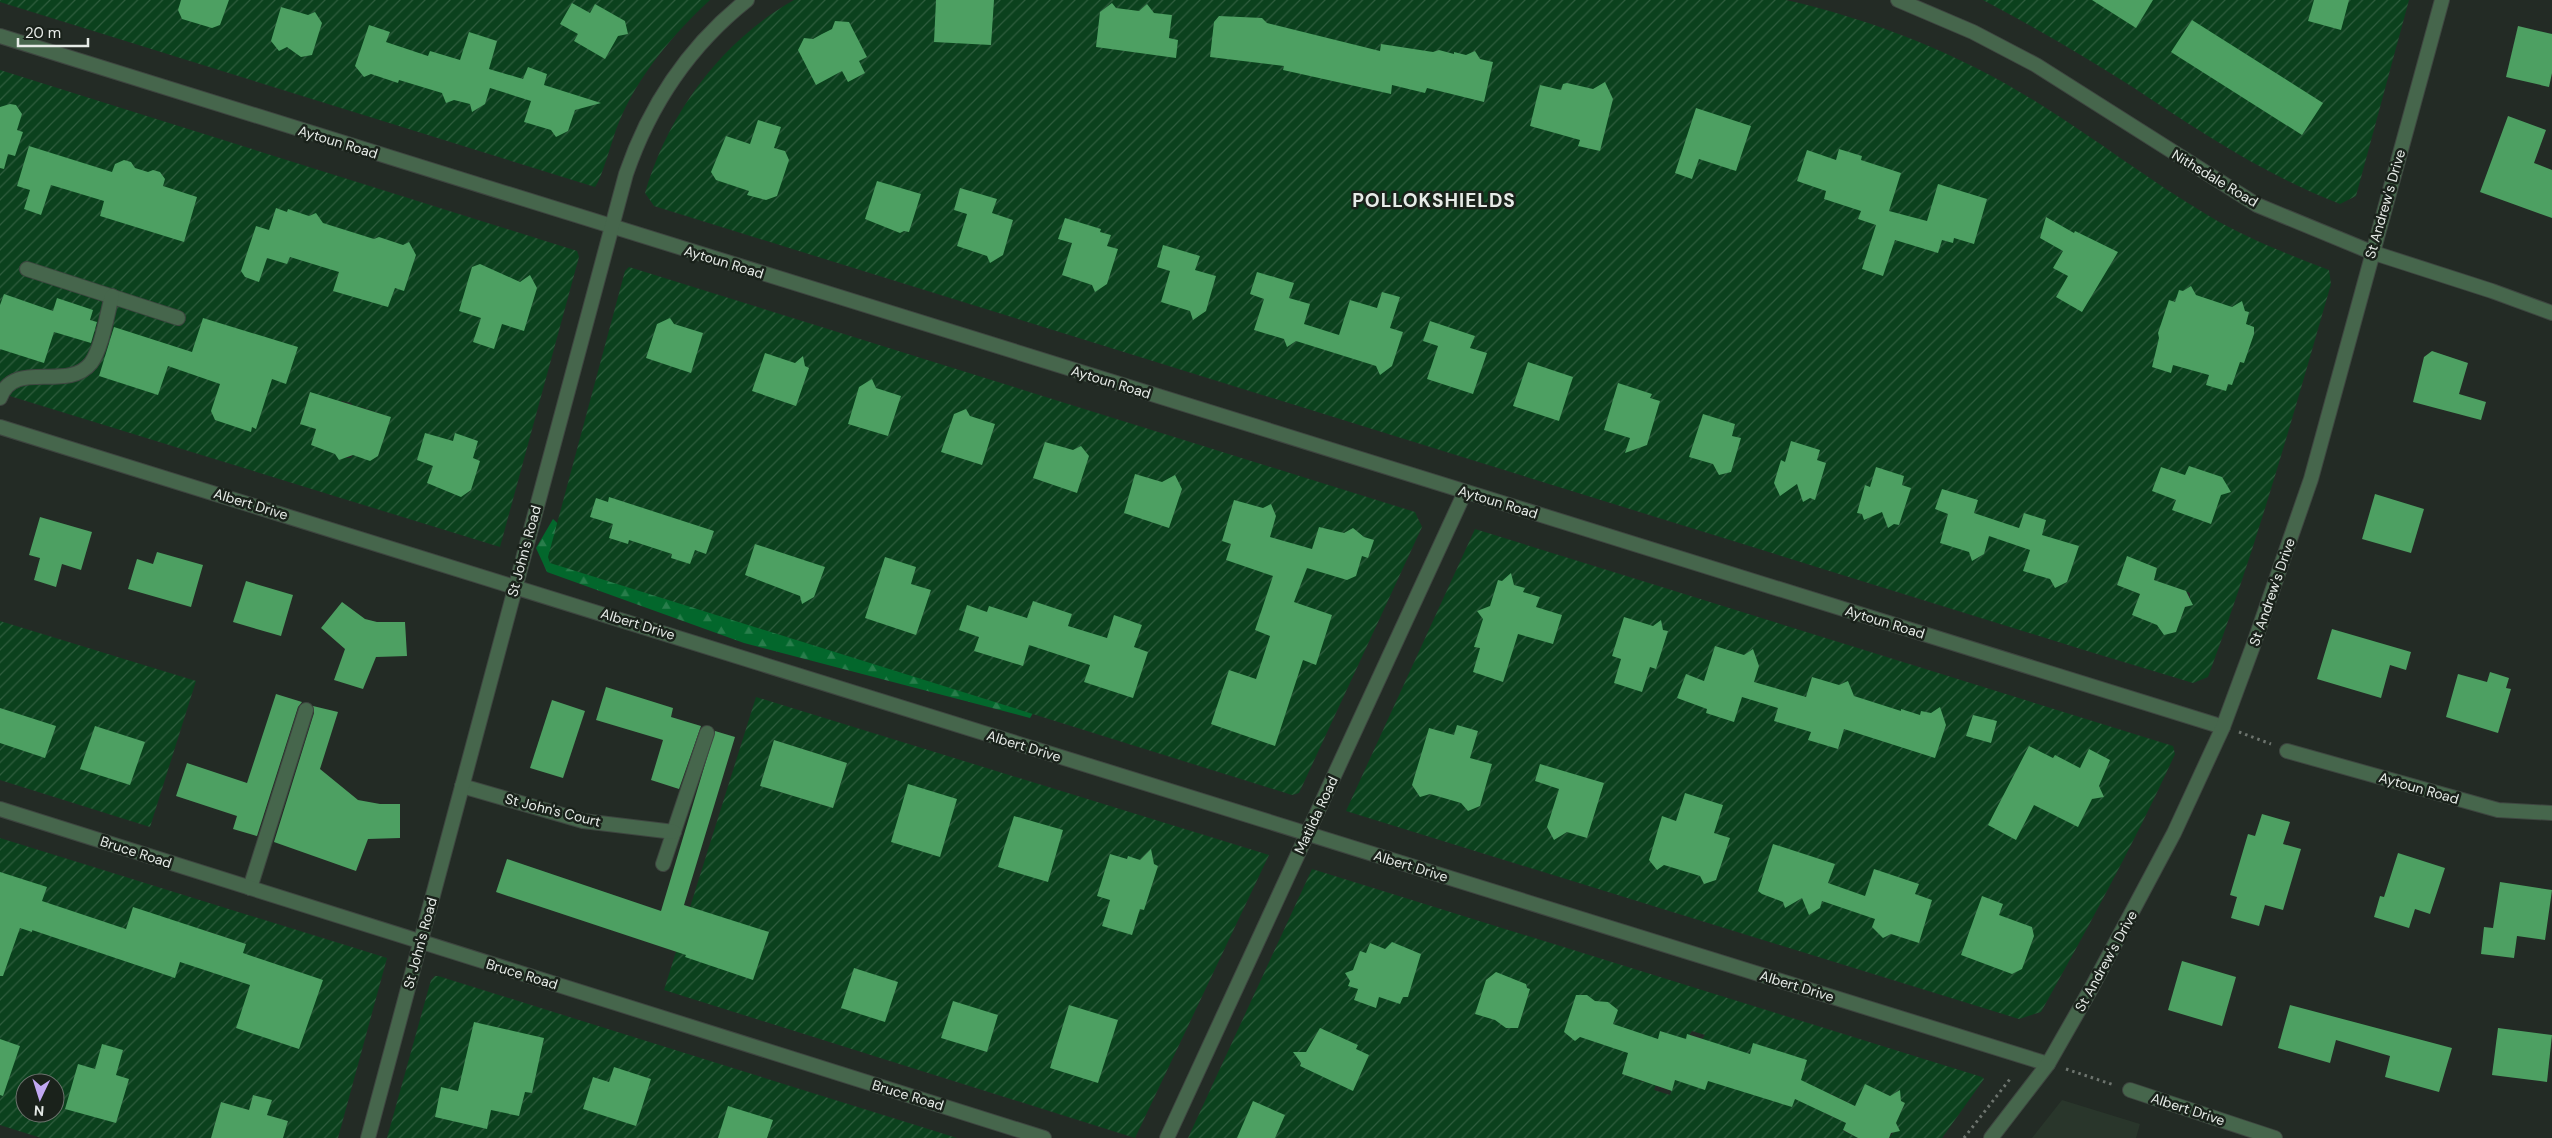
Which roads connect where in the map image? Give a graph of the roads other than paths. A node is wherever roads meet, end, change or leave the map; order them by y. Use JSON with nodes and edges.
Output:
{"nodes":[{"id":1,"x":748,"y":0,"type":"edge"},
{"id":2,"x":1898,"y":0,"type":"edge"},
{"id":3,"x":2442,"y":0,"type":"edge"},
{"id":4,"x":0,"y":36,"type":"edge"},
{"id":5,"x":610,"y":227,"type":"junction"},
{"id":6,"x":2371,"y":252,"type":"junction"},
{"id":7,"x":27,"y":269,"type":"dead end"},
{"id":8,"x":112,"y":296,"type":"junction"},
{"id":9,"x":2552,"y":313,"type":"edge"},
{"id":10,"x":178,"y":318,"type":"dead end"},
{"id":11,"x":0,"y":398,"type":"edge"},
{"id":12,"x":0,"y":427,"type":"edge"},
{"id":13,"x":1465,"y":492,"type":"junction"},
{"id":14,"x":514,"y":586,"type":"junction"},
{"id":15,"x":306,"y":710,"type":"dead end"},
{"id":16,"x":2222,"y":727,"type":"junction"},
{"id":17,"x":707,"y":733,"type":"dead end"},
{"id":18,"x":2287,"y":751,"type":"road end"},
{"id":19,"x":462,"y":786,"type":"junction"},
{"id":20,"x":0,"y":809,"type":"edge"},
{"id":21,"x":2552,"y":813,"type":"edge"},
{"id":22,"x":674,"y":832,"type":"junction"},
{"id":23,"x":1307,"y":834,"type":"junction"},
{"id":24,"x":663,"y":864,"type":"dead end"},
{"id":25,"x":250,"y":888,"type":"junction"},
{"id":26,"x":421,"y":942,"type":"junction"},
{"id":27,"x":2048,"y":1064,"type":"junction"},
{"id":28,"x":2130,"y":1090,"type":"road end"},
{"id":29,"x":368,"y":1138,"type":"edge"},
{"id":30,"x":1044,"y":1138,"type":"edge"},
{"id":31,"x":1166,"y":1138,"type":"edge"},
{"id":32,"x":1991,"y":1138,"type":"edge"},
{"id":33,"x":2275,"y":1138,"type":"edge"}],
"edges":[{"from":1,"to":5,"type":"street","name":"St John's Road"},
{"from":2,"to":6,"type":"street","name":"Nithsdale Road"},
{"from":3,"to":6,"type":"street","name":"St Andrew's Drive"},
{"from":4,"to":5,"type":"street","name":"Aytoun Road"},
{"from":5,"to":13,"type":"street","name":"Aytoun Road"},
{"from":5,"to":14,"type":"street","name":"St John's Road"},
{"from":6,"to":9,"type":"street","name":"Nithsdale Road"},
{"from":6,"to":16,"type":"street","name":"St Andrew's Drive"},
{"from":7,"to":8,"type":"street"},
{"from":8,"to":10,"type":"street"},
{"from":8,"to":11,"type":"street"},
{"from":12,"to":14,"type":"street","name":"Albert Drive"},
{"from":13,"to":16,"type":"street","name":"Aytoun Road"},
{"from":13,"to":23,"type":"street","name":"Matilda Road"},
{"from":14,"to":19,"type":"street","name":"St John's Road"},
{"from":14,"to":23,"type":"street","name":"Albert Drive"},
{"from":15,"to":25,"type":"street"},
{"from":16,"to":27,"type":"street","name":"St Andrew's Drive"},
{"from":17,"to":22,"type":"street"},
{"from":18,"to":21,"type":"street","name":"Aytoun Road"},
{"from":19,"to":22,"type":"street","name":"St John's Court"},
{"from":19,"to":26,"type":"street","name":"St John's Road"},
{"from":20,"to":25,"type":"street","name":"Bruce Road"},
{"from":22,"to":24,"type":"street"},
{"from":23,"to":27,"type":"street","name":"Albert Drive"},
{"from":23,"to":31,"type":"street","name":"Matilda Road"},
{"from":25,"to":26,"type":"street","name":"Bruce Road"},
{"from":26,"to":29,"type":"street","name":"St John's Road"},
{"from":26,"to":30,"type":"street","name":"Bruce Road"},
{"from":27,"to":32,"type":"street","name":"St Andrew's Drive"},
{"from":28,"to":33,"type":"street","name":"Albert Drive"}]}
